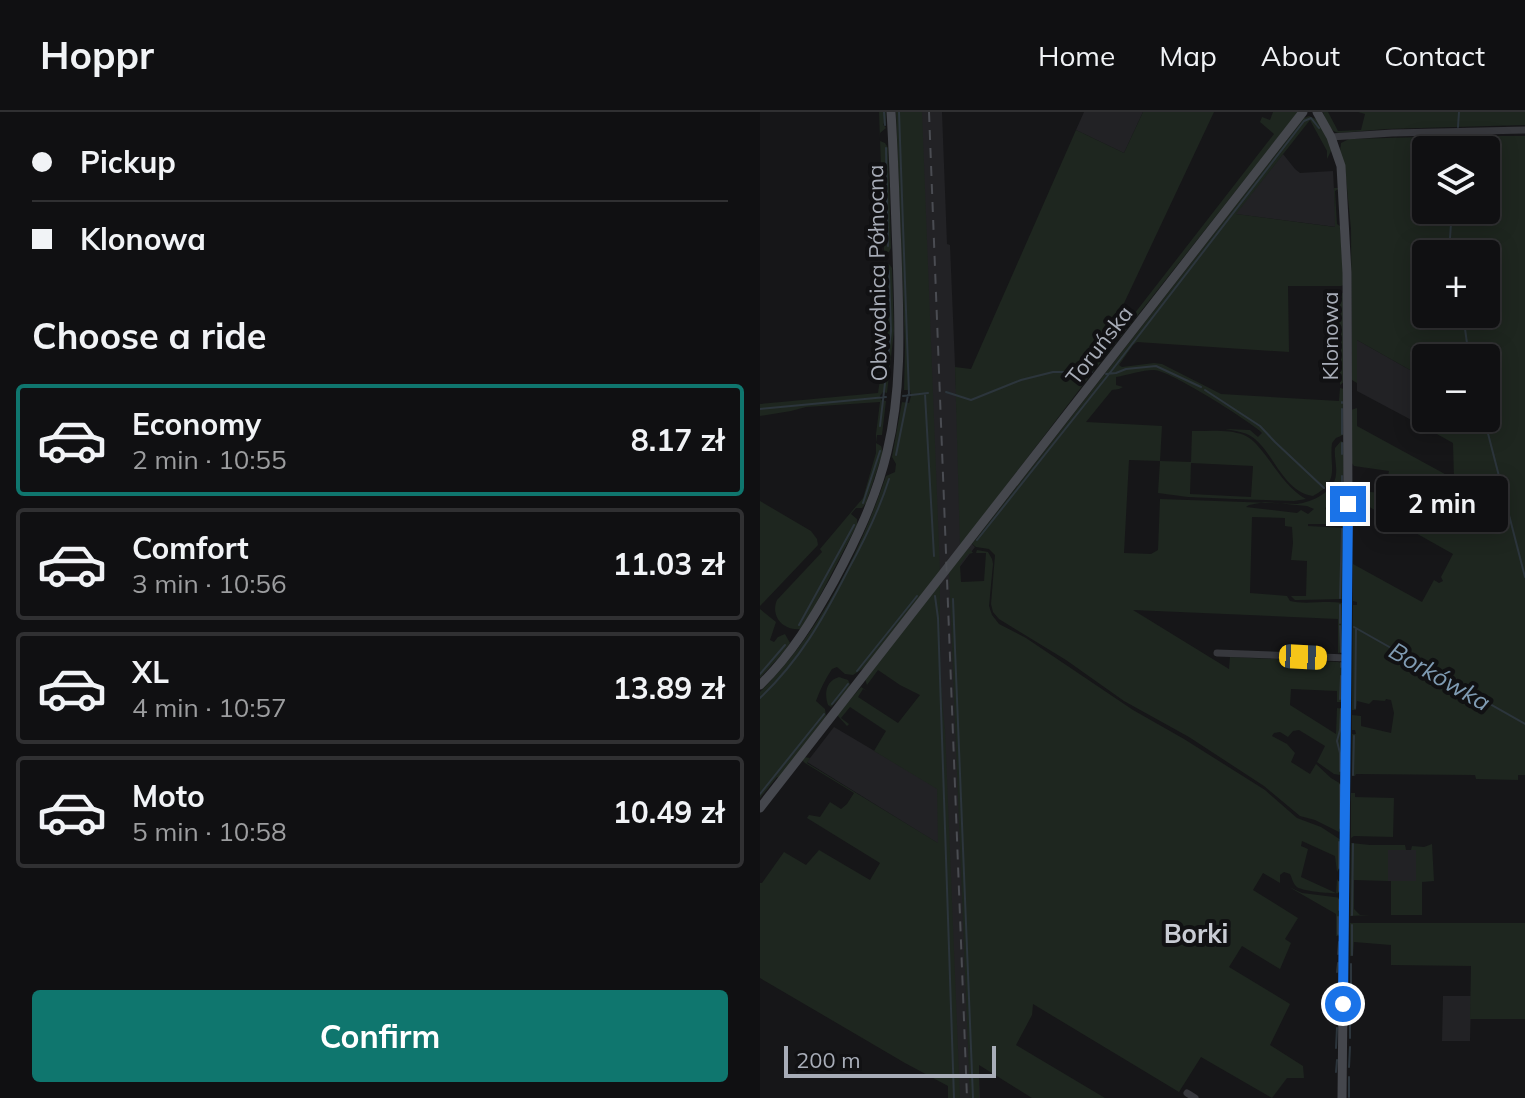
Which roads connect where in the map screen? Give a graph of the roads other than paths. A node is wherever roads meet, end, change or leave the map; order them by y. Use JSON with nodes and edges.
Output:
{"nodes":[{"id":1,"x":891,"y":112,"type":"edge"},
{"id":2,"x":1303,"y":112,"type":"edge"},
{"id":3,"x":1317,"y":112,"type":"edge"},
{"id":4,"x":1525,"y":130,"type":"edge"},
{"id":5,"x":1331,"y":137,"type":"junction"},
{"id":6,"x":1217,"y":653,"type":"dead end"},
{"id":7,"x":1347,"y":658,"type":"junction"},
{"id":8,"x":760,"y":685,"type":"edge"},
{"id":9,"x":760,"y":808,"type":"edge"},
{"id":10,"x":1342,"y":1098,"type":"edge"}],
"edges":[{"from":1,"to":8,"type":"street","name":"Obwodnica Północna"},
{"from":2,"to":9,"type":"street","name":"Toruńska"},
{"from":3,"to":5,"type":"street","name":"Klonowa"},
{"from":4,"to":5,"type":"street"},
{"from":5,"to":7,"type":"street","name":"Klonowa"},
{"from":6,"to":7,"type":"street"},
{"from":7,"to":10,"type":"street","name":"Klonowa"}]}
